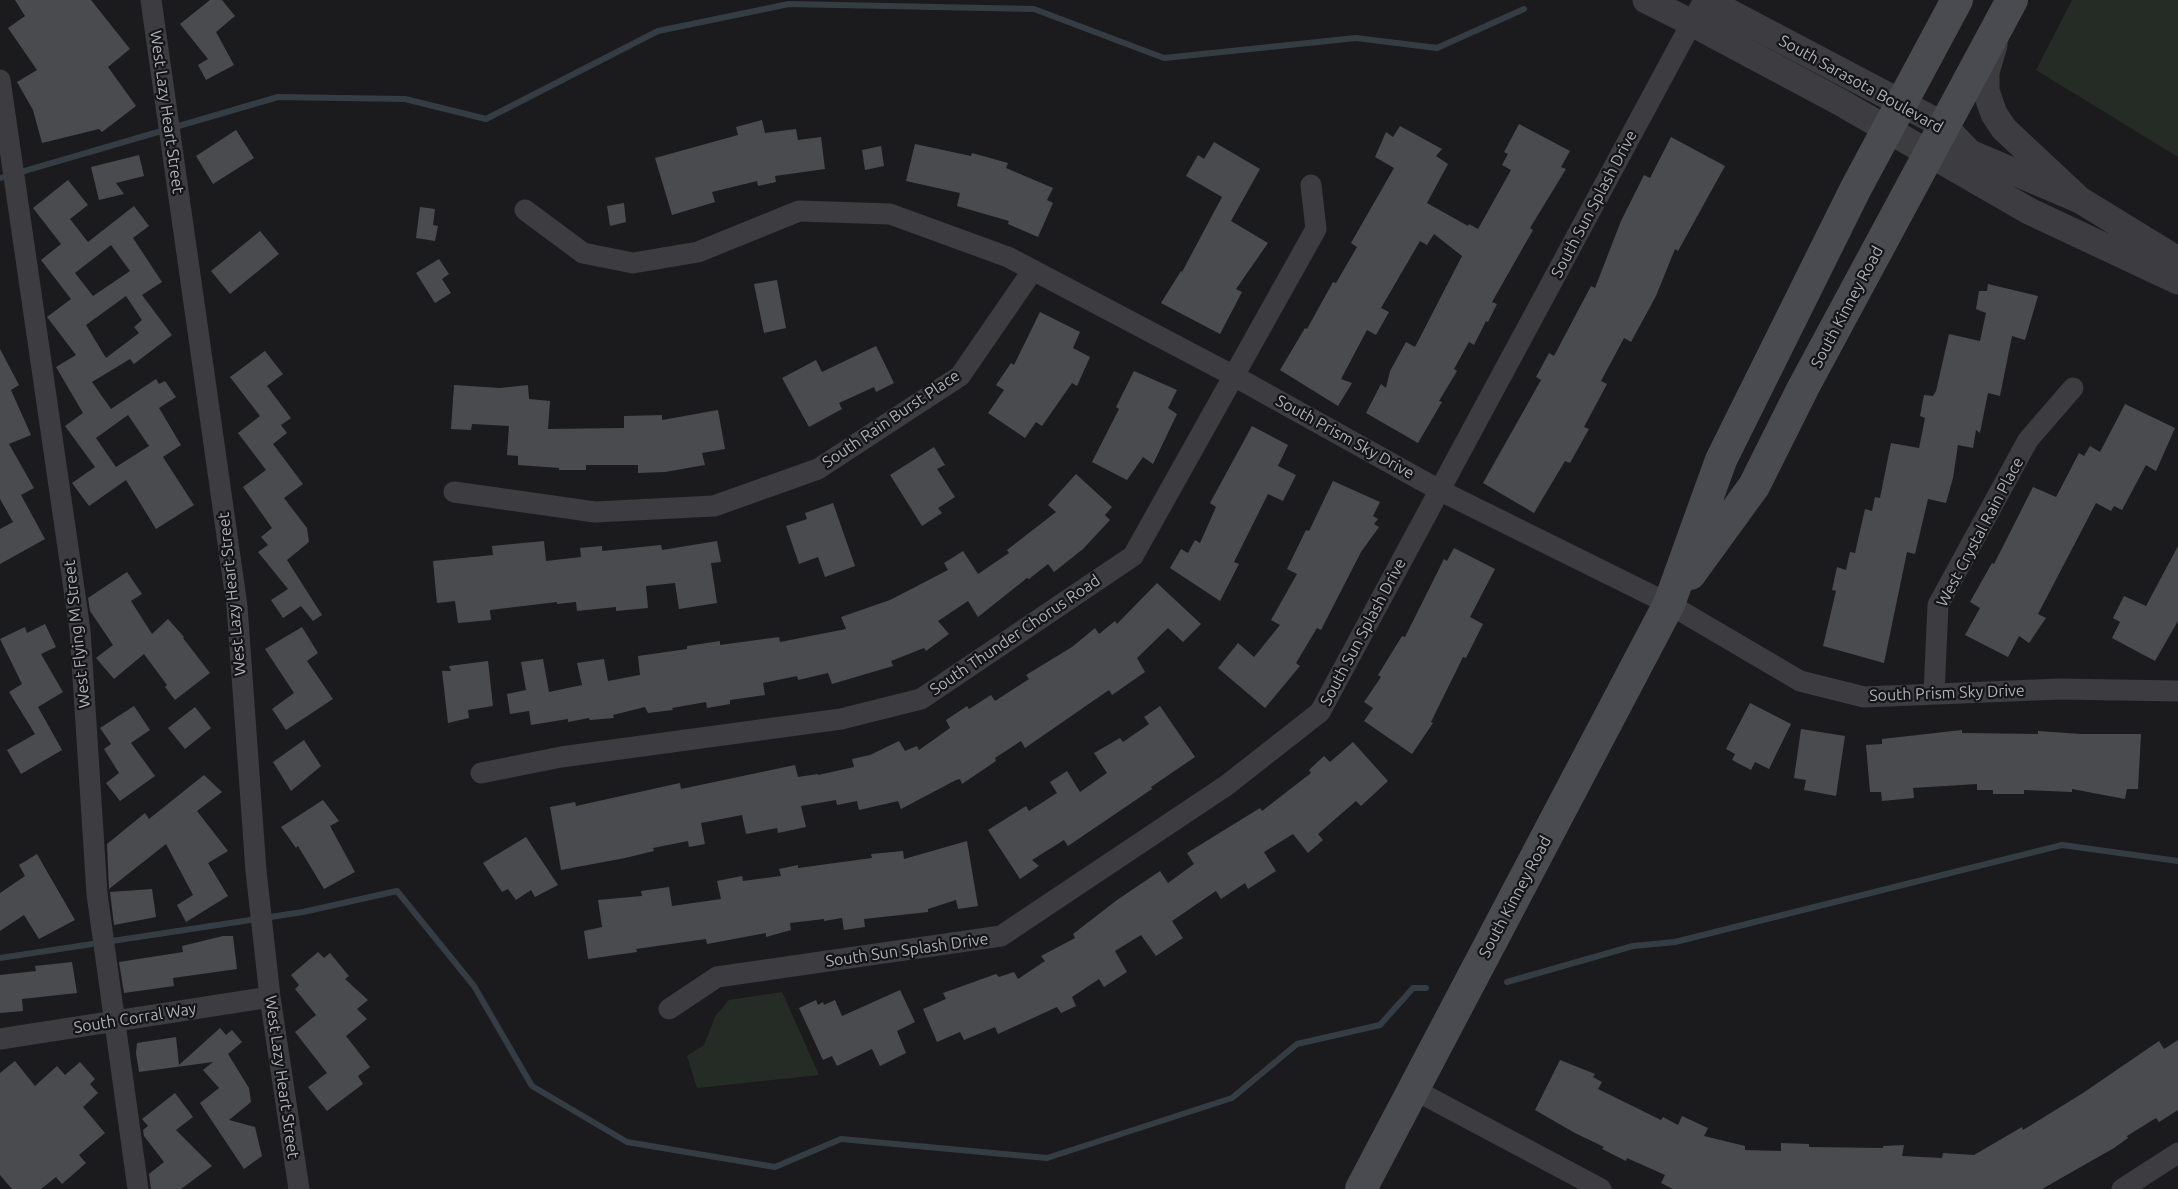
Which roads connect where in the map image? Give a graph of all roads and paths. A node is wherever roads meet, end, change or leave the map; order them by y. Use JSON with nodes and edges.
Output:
{"nodes":[{"id":1,"x":151,"y":0,"type":"edge"},
{"id":2,"x":1646,"y":0,"type":"edge"},
{"id":3,"x":1957,"y":0,"type":"edge"},
{"id":4,"x":1700,"y":8,"type":"edge"},
{"id":5,"x":2006,"y":10,"type":"edge"},
{"id":6,"x":0,"y":80,"type":"edge"},
{"id":7,"x":1894,"y":117,"type":"junction"},
{"id":8,"x":1943,"y":125,"type":"junction"},
{"id":9,"x":1929,"y":154,"type":"junction"},
{"id":10,"x":1311,"y":185,"type":"dead end"},
{"id":11,"x":2080,"y":200,"type":"junction"},
{"id":12,"x":525,"y":210,"type":"dead end"},
{"id":13,"x":2178,"y":260,"type":"edge"},
{"id":14,"x":1033,"y":270,"type":"junction"},
{"id":15,"x":2178,"y":280,"type":"edge"},
{"id":16,"x":1234,"y":376,"type":"junction"},
{"id":17,"x":2073,"y":387,"type":"dead end"},
{"id":18,"x":1439,"y":490,"type":"junction"},
{"id":19,"x":454,"y":492,"type":"dead end"},
{"id":20,"x":1669,"y":604,"type":"junction"},
{"id":21,"x":2178,"y":691,"type":"edge"},
{"id":22,"x":1934,"y":694,"type":"junction"},
{"id":23,"x":481,"y":773,"type":"dead end"},
{"id":24,"x":270,"y":997,"type":"junction"},
{"id":25,"x":669,"y":1009,"type":"dead end"},
{"id":26,"x":114,"y":1022,"type":"junction"},
{"id":27,"x":0,"y":1039,"type":"edge"},
{"id":28,"x":1413,"y":1089,"type":"junction"},
{"id":29,"x":2178,"y":1153,"type":"edge"},
{"id":30,"x":138,"y":1189,"type":"edge"},
{"id":31,"x":298,"y":1189,"type":"edge"},
{"id":32,"x":1361,"y":1189,"type":"edge"},
{"id":33,"x":1601,"y":1189,"type":"edge"},
{"id":34,"x":2122,"y":1189,"type":"edge"}],
"edges":[{"from":1,"to":24,"type":"street","name":"West Lazy Heart Street"},
{"from":2,"to":4,"type":"street","name":"South Sarasota Boulevard"},
{"from":3,"to":7,"type":"main road","name":"South Kinney Road"},
{"from":4,"to":7,"type":"street","name":"South Sarasota Boulevard"},
{"from":4,"to":18,"type":"street","name":"South Sun Splash Drive"},
{"from":5,"to":8,"type":"main road","name":"South Kinney Road"},
{"from":5,"to":11,"type":"street"},
{"from":6,"to":26,"type":"street","name":"West Flying M Street"},
{"from":7,"to":8,"type":"street","name":"South Sarasota Boulevard"},
{"from":7,"to":9,"type":"street","name":"South Sarasota Boulevard"},
{"from":7,"to":20,"type":"main road","name":"South Kinney Road"},
{"from":8,"to":9,"type":"main road","name":"South Kinney Road"},
{"from":8,"to":11,"type":"street","name":"South Sarasota Boulevard"},
{"from":9,"to":15,"type":"street","name":"South Sarasota Boulevard"},
{"from":9,"to":20,"type":"main road","name":"South Kinney Road"},
{"from":10,"to":16,"type":"street","name":"South Thunder Chorus Road"},
{"from":11,"to":13,"type":"street"},
{"from":12,"to":14,"type":"street","name":"South Prism Sky Drive"},
{"from":14,"to":16,"type":"street","name":"South Prism Sky Drive"},
{"from":14,"to":19,"type":"street","name":"South Rain Burst Place"},
{"from":16,"to":18,"type":"street","name":"South Prism Sky Drive"},
{"from":16,"to":23,"type":"street","name":"South Thunder Chorus Road"},
{"from":17,"to":22,"type":"street","name":"West Crystal Rain Place"},
{"from":18,"to":20,"type":"street","name":"South Prism Sky Drive"},
{"from":18,"to":25,"type":"street","name":"South Sun Splash Drive"},
{"from":20,"to":22,"type":"street","name":"South Prism Sky Drive"},
{"from":20,"to":28,"type":"main road","name":"South Kinney Road"},
{"from":21,"to":22,"type":"street","name":"South Prism Sky Drive"},
{"from":24,"to":26,"type":"street","name":"South Corral Way"},
{"from":24,"to":31,"type":"street","name":"West Lazy Heart Street"},
{"from":26,"to":27,"type":"street","name":"South Corral Way"},
{"from":26,"to":30,"type":"street","name":"West Flying M Street"},
{"from":28,"to":32,"type":"main road","name":"South Kinney Road"},
{"from":28,"to":33,"type":"street"},
{"from":29,"to":34,"type":"street"}]}
